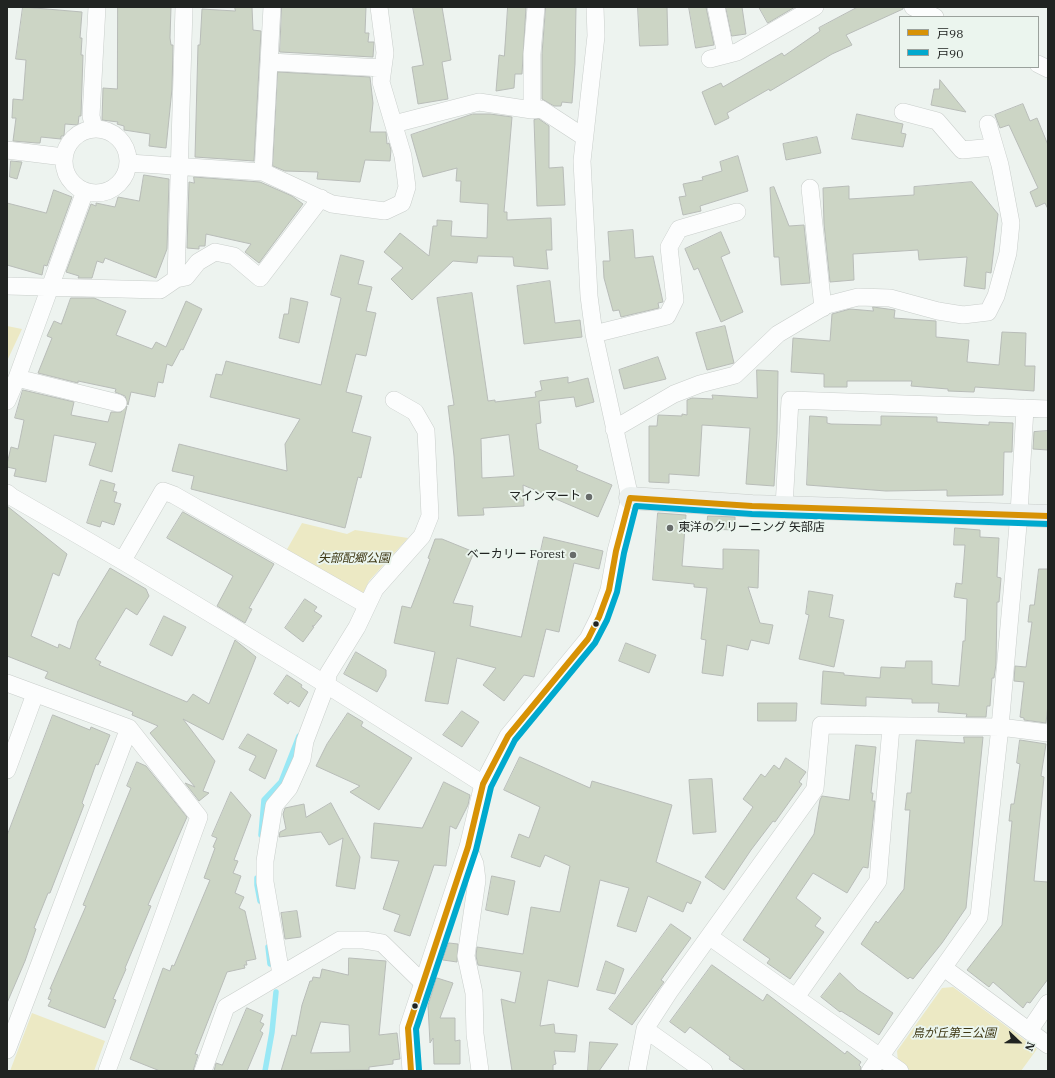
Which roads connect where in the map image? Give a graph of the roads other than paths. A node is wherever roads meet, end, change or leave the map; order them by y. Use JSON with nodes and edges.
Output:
{"nodes":[{"id":1,"x":97,"y":7,"type":"edge"},
{"id":2,"x":184,"y":7,"type":"edge"},
{"id":3,"x":272,"y":7,"type":"edge"},
{"id":4,"x":379,"y":7,"type":"edge"},
{"id":5,"x":536,"y":7,"type":"edge"},
{"id":6,"x":595,"y":7,"type":"edge"},
{"id":7,"x":716,"y":7,"type":"edge"},
{"id":8,"x":815,"y":7,"type":"edge"},
{"id":9,"x":913,"y":7,"type":"edge"},
{"id":10,"x":933,"y":16,"type":"edge"},
{"id":11,"x":726,"y":55,"type":"junction"},
{"id":12,"x":710,"y":60,"type":"dead end"},
{"id":13,"x":270,"y":62,"type":"junction"},
{"id":14,"x":1039,"y":64,"type":"edge"},
{"id":15,"x":383,"y":68,"type":"junction"},
{"id":16,"x":1048,"y":69,"type":"edge"},
{"id":17,"x":532,"y":110,"type":"junction"},
{"id":18,"x":903,"y":112,"type":"dead end"},
{"id":19,"x":394,"y":124,"type":"junction"},
{"id":20,"x":988,"y":124,"type":"dead end"},
{"id":21,"x":94,"y":128,"type":"junction"},
{"id":22,"x":584,"y":137,"type":"junction"},
{"id":23,"x":994,"y":147,"type":"junction"},
{"id":24,"x":7,"y":150,"type":"edge"},
{"id":25,"x":64,"y":157,"type":"junction"},
{"id":26,"x":128,"y":163,"type":"junction"},
{"id":27,"x":179,"y":165,"type":"junction"},
{"id":28,"x":263,"y":172,"type":"junction"},
{"id":29,"x":810,"y":188,"type":"dead end"},
{"id":30,"x":85,"y":191,"type":"junction"},
{"id":31,"x":321,"y":198,"type":"junction"},
{"id":32,"x":737,"y":212,"type":"dead end"},
{"id":33,"x":176,"y":279,"type":"junction"},
{"id":34,"x":7,"y":286,"type":"edge"},
{"id":35,"x":50,"y":287,"type":"junction"},
{"id":36,"x":822,"y":308,"type":"junction"},
{"id":37,"x":594,"y":334,"type":"junction"},
{"id":38,"x":17,"y":378,"type":"junction"},
{"id":39,"x":394,"y":400,"type":"dead end"},
{"id":40,"x":7,"y":401,"type":"edge"},
{"id":41,"x":118,"y":403,"type":"dead end"},
{"id":42,"x":1025,"y":408,"type":"junction"},
{"id":43,"x":1048,"y":409,"type":"edge"},
{"id":44,"x":614,"y":429,"type":"junction"},
{"id":45,"x":7,"y":493,"type":"edge"},
{"id":46,"x":630,"y":498,"type":"junction"},
{"id":47,"x":784,"y":507,"type":"junction"},
{"id":48,"x":1019,"y":514,"type":"junction"},
{"id":49,"x":1048,"y":516,"type":"edge"},
{"id":50,"x":123,"y":560,"type":"junction"},
{"id":51,"x":367,"y":605,"type":"junction"},
{"id":52,"x":7,"y":682,"type":"edge"},
{"id":53,"x":327,"y":683,"type":"junction"},
{"id":54,"x":35,"y":694,"type":"junction"},
{"id":55,"x":891,"y":727,"type":"junction"},
{"id":56,"x":1000,"y":727,"type":"junction"},
{"id":57,"x":129,"y":728,"type":"junction"},
{"id":58,"x":1048,"y":733,"type":"edge"},
{"id":59,"x":7,"y":770,"type":"edge"},
{"id":60,"x":484,"y":784,"type":"junction"},
{"id":61,"x":468,"y":847,"type":"junction"},
{"id":62,"x":710,"y":937,"type":"junction"},
{"id":63,"x":944,"y":968,"type":"junction"},
{"id":64,"x":281,"y":974,"type":"junction"},
{"id":65,"x":422,"y":982,"type":"junction"},
{"id":66,"x":796,"y":997,"type":"junction"},
{"id":67,"x":1048,"y":1003,"type":"edge"},
{"id":68,"x":645,"y":1029,"type":"junction"},
{"id":69,"x":1029,"y":1031,"type":"junction"},
{"id":70,"x":1048,"y":1045,"type":"edge"},
{"id":71,"x":7,"y":1050,"type":"edge"},
{"id":72,"x":880,"y":1056,"type":"junction"},
{"id":73,"x":111,"y":1070,"type":"edge"},
{"id":74,"x":203,"y":1071,"type":"edge"},
{"id":75,"x":411,"y":1071,"type":"edge"},
{"id":76,"x":480,"y":1071,"type":"edge"},
{"id":77,"x":637,"y":1071,"type":"edge"},
{"id":78,"x":704,"y":1071,"type":"edge"},
{"id":79,"x":870,"y":1071,"type":"edge"},
{"id":80,"x":900,"y":1071,"type":"edge"}],
"edges":[{"from":1,"to":21,"type":"street"},
{"from":2,"to":27,"type":"street"},
{"from":3,"to":13,"type":"street"},
{"from":4,"to":15,"type":"street"},
{"from":5,"to":17,"type":"street"},
{"from":6,"to":22,"type":"street"},
{"from":7,"to":11,"type":"street"},
{"from":8,"to":11,"type":"street"},
{"from":9,"to":10,"type":"street"},
{"from":11,"to":12,"type":"street"},
{"from":13,"to":15,"type":"street"},
{"from":13,"to":28,"type":"street"},
{"from":14,"to":16,"type":"street"},
{"from":15,"to":19,"type":"street"},
{"from":17,"to":19,"type":"street"},
{"from":17,"to":22,"type":"street"},
{"from":18,"to":23,"type":"street"},
{"from":19,"to":31,"type":"street"},
{"from":20,"to":23,"type":"street"},
{"from":21,"to":25,"type":"street"},
{"from":21,"to":26,"type":"street"},
{"from":22,"to":37,"type":"street"},
{"from":23,"to":36,"type":"street"},
{"from":24,"to":25,"type":"street"},
{"from":25,"to":30,"type":"street"},
{"from":26,"to":27,"type":"street"},
{"from":26,"to":30,"type":"street"},
{"from":27,"to":28,"type":"street"},
{"from":27,"to":33,"type":"street"},
{"from":28,"to":31,"type":"street"},
{"from":29,"to":36,"type":"street"},
{"from":30,"to":35,"type":"street"},
{"from":31,"to":33,"type":"street"},
{"from":32,"to":37,"type":"street"},
{"from":33,"to":35,"type":"street"},
{"from":34,"to":35,"type":"street"},
{"from":35,"to":38,"type":"street"},
{"from":36,"to":44,"type":"street"},
{"from":37,"to":44,"type":"street"},
{"from":38,"to":40,"type":"street"},
{"from":38,"to":41,"type":"street"},
{"from":39,"to":51,"type":"street"},
{"from":42,"to":43,"type":"street"},
{"from":42,"to":47,"type":"street"},
{"from":42,"to":48,"type":"street"},
{"from":44,"to":46,"type":"street"},
{"from":45,"to":50,"type":"street"},
{"from":46,"to":47,"type":"street"},
{"from":46,"to":60,"type":"street"},
{"from":47,"to":48,"type":"street"},
{"from":48,"to":49,"type":"street"},
{"from":48,"to":56,"type":"street"},
{"from":50,"to":51,"type":"street"},
{"from":50,"to":53,"type":"street"},
{"from":51,"to":53,"type":"street"},
{"from":52,"to":54,"type":"street"},
{"from":53,"to":60,"type":"street"},
{"from":53,"to":64,"type":"street"},
{"from":54,"to":57,"type":"street"},
{"from":54,"to":59,"type":"street"},
{"from":55,"to":56,"type":"street"},
{"from":55,"to":62,"type":"street"},
{"from":55,"to":66,"type":"street"},
{"from":56,"to":58,"type":"street"},
{"from":56,"to":63,"type":"street"},
{"from":57,"to":71,"type":"street"},
{"from":57,"to":73,"type":"street"},
{"from":60,"to":61,"type":"street"},
{"from":61,"to":65,"type":"street"},
{"from":61,"to":76,"type":"street"},
{"from":62,"to":66,"type":"street"},
{"from":62,"to":68,"type":"street"},
{"from":63,"to":69,"type":"street"},
{"from":63,"to":72,"type":"street"},
{"from":64,"to":65,"type":"street"},
{"from":64,"to":74,"type":"street"},
{"from":65,"to":75,"type":"street"},
{"from":66,"to":72,"type":"street"},
{"from":67,"to":69,"type":"street"},
{"from":68,"to":77,"type":"street"},
{"from":68,"to":78,"type":"street"},
{"from":69,"to":70,"type":"street"},
{"from":72,"to":79,"type":"street"},
{"from":72,"to":80,"type":"street"}]}
